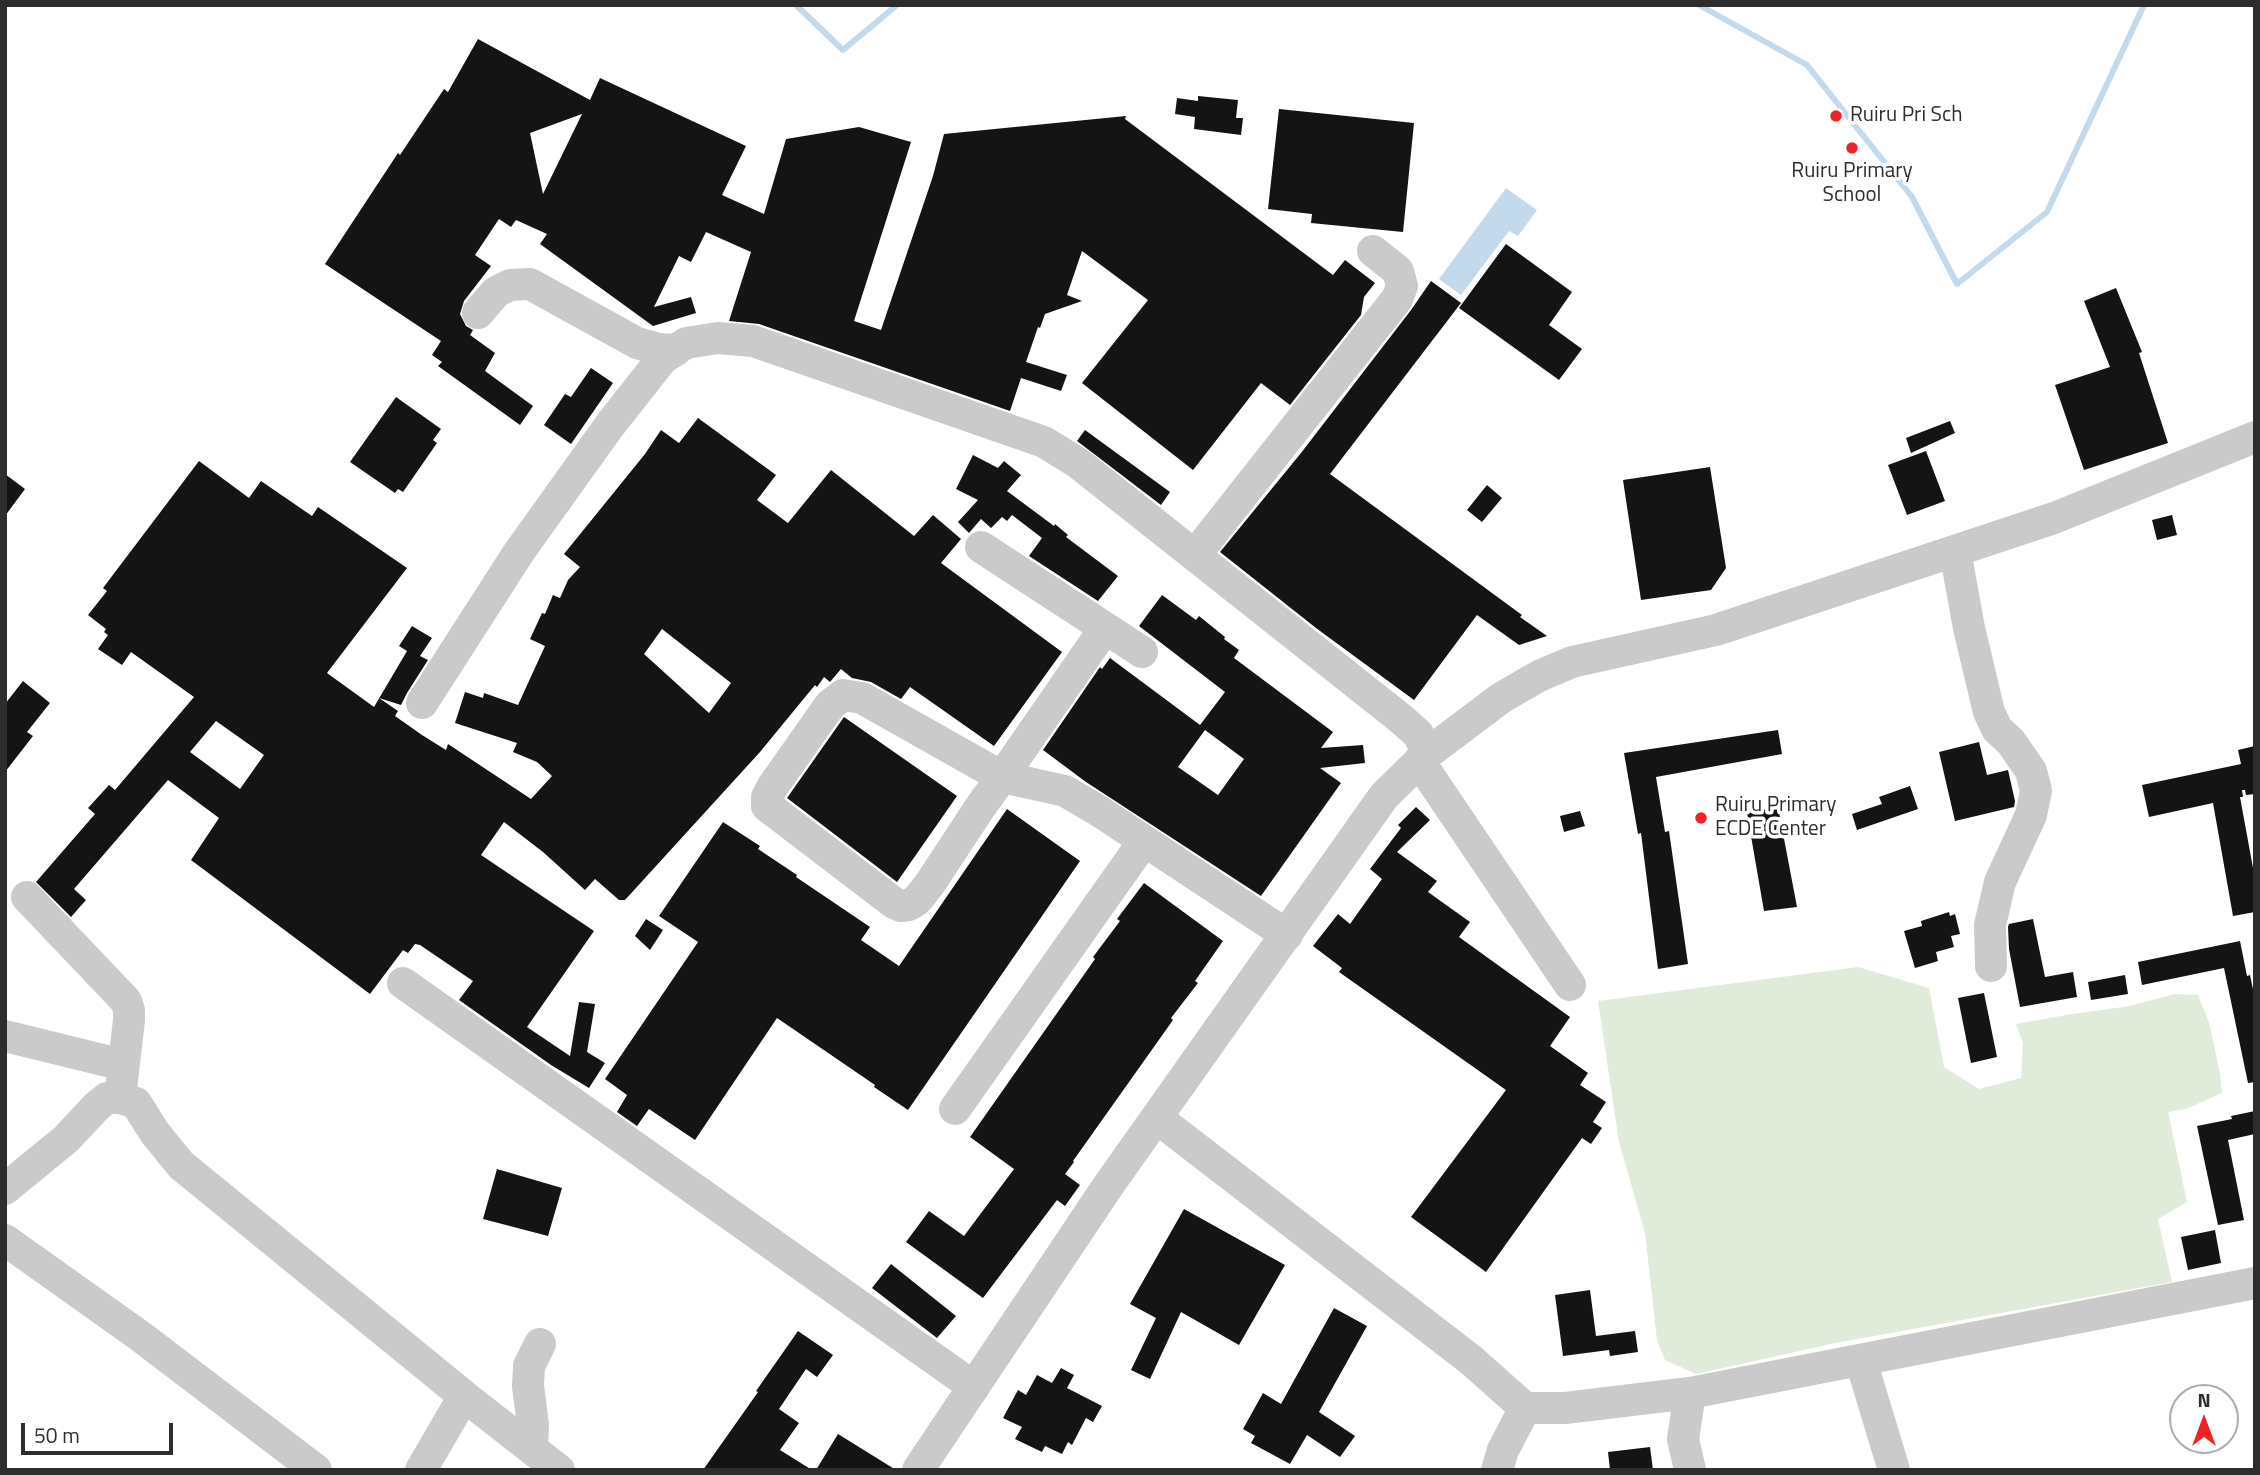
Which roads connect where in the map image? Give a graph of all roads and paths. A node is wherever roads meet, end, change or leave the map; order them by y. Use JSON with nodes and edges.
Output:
{"nodes":[{"id":1,"x":1373,"y":251,"type":"dead end"},
{"id":2,"x":478,"y":313,"type":"dead end"},
{"id":3,"x":676,"y":350,"type":"junction"},
{"id":4,"x":2255,"y":437,"type":"edge"},
{"id":5,"x":981,"y":547,"type":"dead end"},
{"id":6,"x":1955,"y":551,"type":"junction"},
{"id":7,"x":1195,"y":555,"type":"junction"},
{"id":8,"x":1105,"y":628,"type":"junction"},
{"id":9,"x":1142,"y":652,"type":"dead end"},
{"id":10,"x":422,"y":703,"type":"dead end"},
{"id":11,"x":1423,"y":757,"type":"junction"},
{"id":12,"x":1002,"y":777,"type":"junction"},
{"id":13,"x":1144,"y":841,"type":"junction"},
{"id":14,"x":27,"y":897,"type":"dead end"},
{"id":15,"x":1287,"y":935,"type":"junction"},
{"id":16,"x":1991,"y":966,"type":"dead end"},
{"id":17,"x":403,"y":983,"type":"dead end"},
{"id":18,"x":1570,"y":985,"type":"dead end"},
{"id":19,"x":5,"y":1036,"type":"edge"},
{"id":20,"x":124,"y":1065,"type":"junction"},
{"id":21,"x":120,"y":1098,"type":"junction"},
{"id":22,"x":955,"y":1109,"type":"dead end"},
{"id":23,"x":1157,"y":1118,"type":"junction"},
{"id":24,"x":5,"y":1189,"type":"edge"},
{"id":25,"x":5,"y":1240,"type":"edge"},
{"id":26,"x":2255,"y":1283,"type":"edge"},
{"id":27,"x":540,"y":1344,"type":"dead end"},
{"id":28,"x":1861,"y":1361,"type":"junction"},
{"id":29,"x":974,"y":1387,"type":"junction"},
{"id":30,"x":1690,"y":1393,"type":"junction"},
{"id":31,"x":464,"y":1396,"type":"junction"},
{"id":32,"x":1525,"y":1408,"type":"junction"},
{"id":33,"x":531,"y":1449,"type":"junction"},
{"id":34,"x":316,"y":1470,"type":"edge"},
{"id":35,"x":421,"y":1470,"type":"edge"},
{"id":36,"x":559,"y":1470,"type":"edge"},
{"id":37,"x":918,"y":1470,"type":"edge"},
{"id":38,"x":1497,"y":1470,"type":"edge"},
{"id":39,"x":1690,"y":1470,"type":"edge"},
{"id":40,"x":1894,"y":1470,"type":"edge"}],
"edges":[{"from":1,"to":7,"type":"street"},
{"from":2,"to":3,"type":"street"},
{"from":3,"to":7,"type":"street"},
{"from":3,"to":10,"type":"street"},
{"from":4,"to":6,"type":"street"},
{"from":5,"to":8,"type":"street"},
{"from":6,"to":11,"type":"street"},
{"from":6,"to":16,"type":"street"},
{"from":7,"to":11,"type":"street"},
{"from":8,"to":9,"type":"street"},
{"from":8,"to":12,"type":"street"},
{"from":11,"to":15,"type":"street"},
{"from":11,"to":18,"type":"street"},
{"from":12,"to":12,"type":"street"},
{"from":12,"to":13,"type":"street"},
{"from":13,"to":15,"type":"street"},
{"from":13,"to":22,"type":"street"},
{"from":14,"to":20,"type":"street"},
{"from":15,"to":23,"type":"street"},
{"from":17,"to":29,"type":"street"},
{"from":19,"to":20,"type":"street"},
{"from":20,"to":21,"type":"street"},
{"from":21,"to":24,"type":"street"},
{"from":21,"to":31,"type":"street"},
{"from":23,"to":29,"type":"street"},
{"from":23,"to":32,"type":"street"},
{"from":25,"to":34,"type":"street"},
{"from":26,"to":28,"type":"street"},
{"from":27,"to":33,"type":"street"},
{"from":28,"to":30,"type":"street"},
{"from":28,"to":40,"type":"street"},
{"from":29,"to":37,"type":"street"},
{"from":30,"to":32,"type":"street"},
{"from":30,"to":39,"type":"street"},
{"from":31,"to":33,"type":"street"},
{"from":31,"to":35,"type":"street"},
{"from":32,"to":38,"type":"street"},
{"from":33,"to":36,"type":"street"}]}
